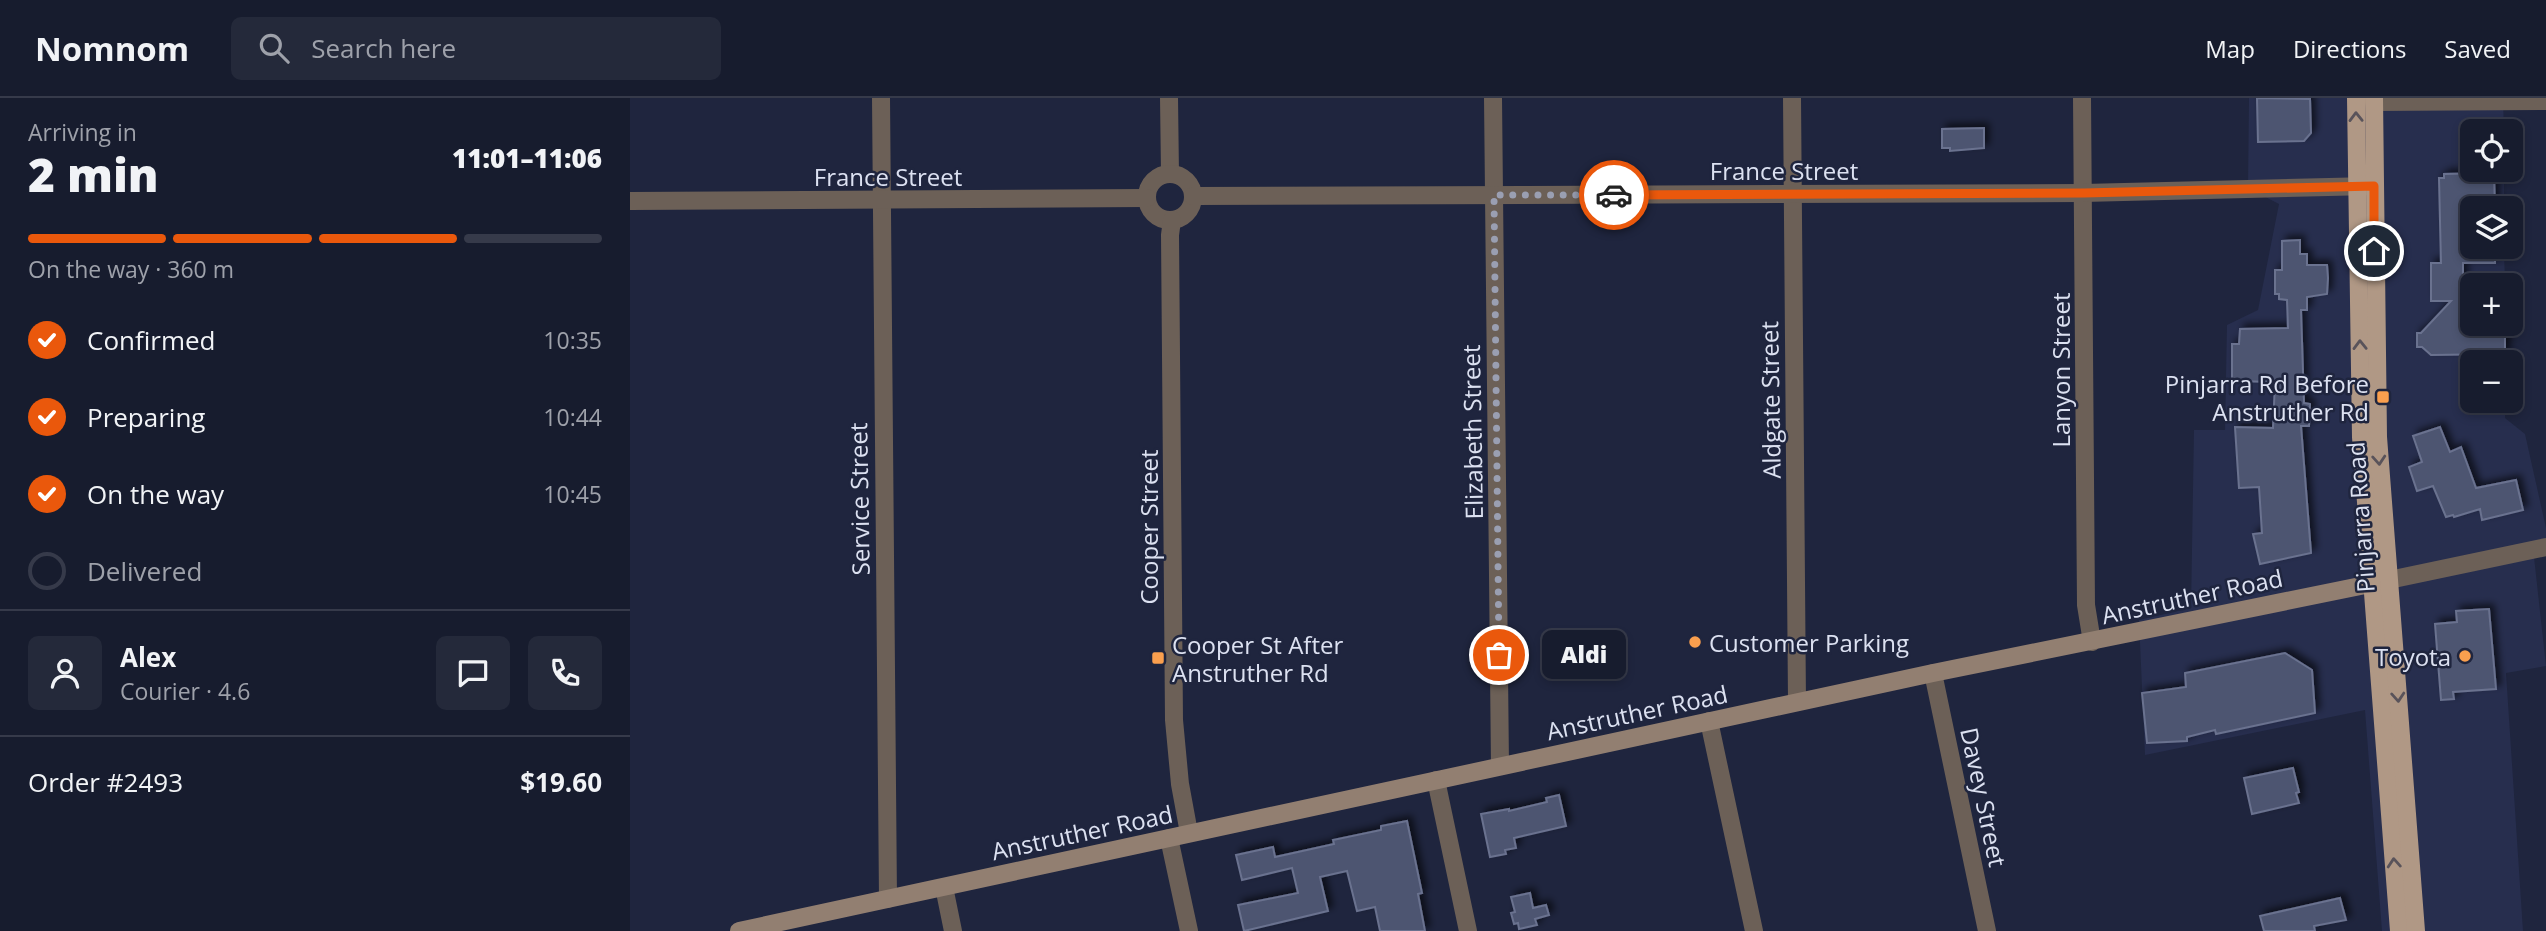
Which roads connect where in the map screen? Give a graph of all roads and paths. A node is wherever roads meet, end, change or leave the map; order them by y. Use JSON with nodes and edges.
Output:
{"nodes":[{"id":1,"x":881,"y":98,"type":"edge"},
{"id":2,"x":1169,"y":98,"type":"edge"},
{"id":3,"x":1493,"y":98,"type":"edge"},
{"id":4,"x":1792,"y":98,"type":"edge"},
{"id":5,"x":2082,"y":98,"type":"edge"},
{"id":6,"x":2368,"y":99,"type":"edge"},
{"id":7,"x":2546,"y":101,"type":"edge"},
{"id":8,"x":1170,"y":174,"type":"junction"},
{"id":9,"x":2365,"y":186,"type":"junction"},
{"id":10,"x":2084,"y":193,"type":"junction"},
{"id":11,"x":1793,"y":194,"type":"junction"},
{"id":12,"x":1494,"y":195,"type":"junction"},
{"id":13,"x":1193,"y":196,"type":"junction"},
{"id":14,"x":1147,"y":198,"type":"junction"},
{"id":15,"x":630,"y":201,"type":"edge"},
{"id":16,"x":881,"y":201,"type":"junction"},
{"id":17,"x":1172,"y":220,"type":"junction"},
{"id":18,"x":2546,"y":547,"type":"edge"},
{"id":19,"x":2389,"y":580,"type":"junction"},
{"id":20,"x":2371,"y":584,"type":"junction"},
{"id":21,"x":2092,"y":642,"type":"junction"},
{"id":22,"x":1933,"y":673,"type":"junction"},
{"id":23,"x":1797,"y":702,"type":"junction"},
{"id":24,"x":1709,"y":721,"type":"junction"},
{"id":25,"x":1500,"y":766,"type":"junction"},
{"id":26,"x":1436,"y":780,"type":"junction"},
{"id":27,"x":1189,"y":834,"type":"junction"},
{"id":28,"x":1169,"y":838,"type":"junction"},
{"id":29,"x":944,"y":887,"type":"junction"},
{"id":30,"x":888,"y":899,"type":"junction"},
{"id":31,"x":739,"y":931,"type":"edge"},
{"id":32,"x":953,"y":931,"type":"edge"},
{"id":33,"x":1189,"y":931,"type":"edge"},
{"id":34,"x":1468,"y":931,"type":"edge"},
{"id":35,"x":1754,"y":931,"type":"edge"},
{"id":36,"x":1987,"y":931,"type":"edge"},
{"id":37,"x":2399,"y":931,"type":"edge"},
{"id":38,"x":2416,"y":931,"type":"edge"}],
"edges":[{"from":1,"to":16,"type":"street","name":"Service Street"},
{"from":2,"to":8,"type":"street"},
{"from":3,"to":12,"type":"street","name":"Elizabeth Street"},
{"from":4,"to":11,"type":"street","name":"Aldgate Street"},
{"from":5,"to":10,"type":"street","name":"Lanyon Street"},
{"from":6,"to":7,"type":"street"},
{"from":6,"to":9,"type":"main road","name":"Pinjarra Road"},
{"from":8,"to":13,"type":"street"},
{"from":8,"to":14,"type":"street"},
{"from":9,"to":10,"type":"street","name":"France Street"},
{"from":9,"to":19,"type":"main road","name":"Pinjarra Road","one_way":true},
{"from":20,"to":9,"type":"main road","name":"Pinjarra Road","one_way":true},
{"from":10,"to":11,"type":"street","name":"France Street"},
{"from":10,"to":21,"type":"street","name":"Lanyon Street"},
{"from":11,"to":12,"type":"street","name":"France Street"},
{"from":11,"to":23,"type":"street","name":"Aldgate Street"},
{"from":12,"to":13,"type":"street","name":"France Street"},
{"from":12,"to":25,"type":"street","name":"Elizabeth Street"},
{"from":13,"to":17,"type":"street"},
{"from":14,"to":16,"type":"street","name":"France Street"},
{"from":14,"to":17,"type":"street"},
{"from":15,"to":16,"type":"street","name":"France Street"},
{"from":16,"to":30,"type":"street","name":"Service Street"},
{"from":17,"to":27,"type":"street","name":"Cooper Street"},
{"from":18,"to":19,"type":"street","name":"Anstruther Road"},
{"from":19,"to":20,"type":"main road","name":"Anstruther Road"},
{"from":19,"to":38,"type":"main road","name":"Pinjarra Road","one_way":true},
{"from":20,"to":21,"type":"main road","name":"Anstruther Road"},
{"from":37,"to":20,"type":"main road","name":"Pinjarra Road","one_way":true},
{"from":21,"to":22,"type":"main road","name":"Anstruther Road"},
{"from":22,"to":23,"type":"main road","name":"Anstruther Road"},
{"from":22,"to":36,"type":"street","name":"Davey Street"},
{"from":23,"to":24,"type":"main road","name":"Anstruther Road"},
{"from":24,"to":25,"type":"main road","name":"Anstruther Road"},
{"from":24,"to":35,"type":"street"},
{"from":25,"to":26,"type":"main road","name":"Anstruther Road"},
{"from":26,"to":27,"type":"main road","name":"Anstruther Road"},
{"from":26,"to":34,"type":"street"},
{"from":27,"to":28,"type":"main road","name":"Anstruther Road"},
{"from":28,"to":29,"type":"main road","name":"Anstruther Road"},
{"from":28,"to":33,"type":"street"},
{"from":29,"to":30,"type":"main road","name":"Anstruther Road"},
{"from":29,"to":32,"type":"street"},
{"from":30,"to":31,"type":"main road","name":"Anstruther Road"}]}
